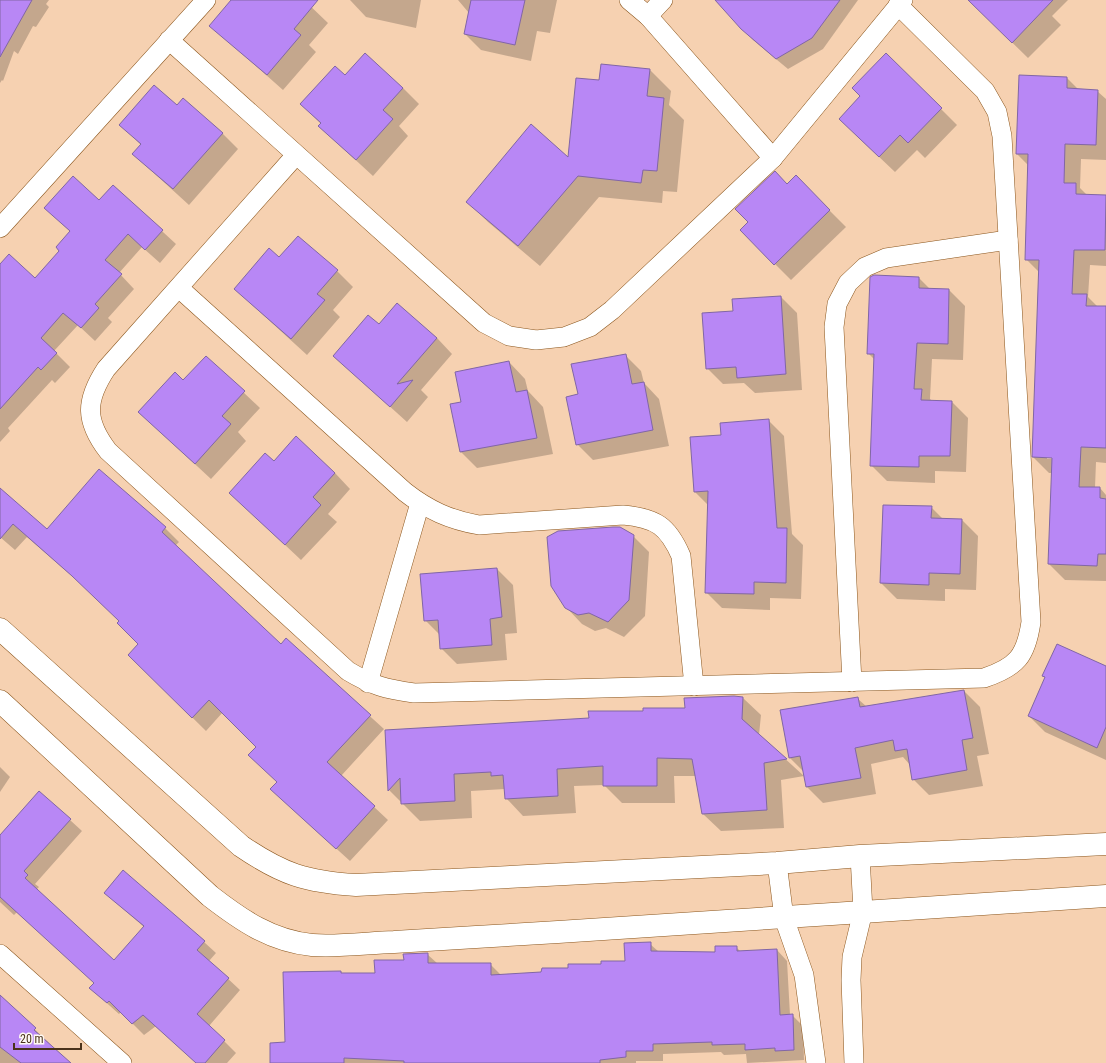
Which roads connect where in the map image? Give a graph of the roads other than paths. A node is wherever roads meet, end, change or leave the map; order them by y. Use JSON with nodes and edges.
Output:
{"nodes":[{"id":1,"x":206,"y":0,"type":"edge"},
{"id":2,"x":629,"y":0,"type":"edge"},
{"id":3,"x":663,"y":0,"type":"edge"},
{"id":4,"x":900,"y":3,"type":"edge"},
{"id":5,"x":648,"y":16,"type":"junction"},
{"id":6,"x":169,"y":40,"type":"junction"},
{"id":7,"x":296,"y":155,"type":"junction"},
{"id":8,"x":773,"y":158,"type":"junction"},
{"id":9,"x":0,"y":228,"type":"edge"},
{"id":10,"x":1008,"y":240,"type":"junction"},
{"id":11,"x":179,"y":288,"type":"junction"},
{"id":12,"x":420,"y":504,"type":"junction"},
{"id":13,"x":0,"y":629,"type":"edge"},
{"id":14,"x":852,"y":682,"type":"junction"},
{"id":15,"x":368,"y":683,"type":"junction"},
{"id":16,"x":694,"y":686,"type":"junction"},
{"id":17,"x":0,"y":701,"type":"edge"},
{"id":18,"x":1106,"y":844,"type":"edge"},
{"id":19,"x":860,"y":856,"type":"junction"},
{"id":20,"x":777,"y":863,"type":"junction"},
{"id":21,"x":1106,"y":896,"type":"edge"},
{"id":22,"x":863,"y":911,"type":"junction"},
{"id":23,"x":784,"y":918,"type":"junction"},
{"id":24,"x":0,"y":954,"type":"edge"},
{"id":25,"x":122,"y":1063,"type":"edge"},
{"id":26,"x":816,"y":1063,"type":"edge"},
{"id":27,"x":854,"y":1063,"type":"edge"}],
"edges":[{"from":1,"to":6,"type":"street"},
{"from":2,"to":5,"type":"street"},
{"from":3,"to":5,"type":"street"},
{"from":4,"to":8,"type":"street"},
{"from":4,"to":10,"type":"street"},
{"from":5,"to":8,"type":"street"},
{"from":6,"to":7,"type":"street"},
{"from":6,"to":9,"type":"street"},
{"from":7,"to":8,"type":"street"},
{"from":7,"to":11,"type":"street"},
{"from":10,"to":14,"type":"street"},
{"from":10,"to":14,"type":"street"},
{"from":11,"to":12,"type":"street"},
{"from":11,"to":15,"type":"street"},
{"from":12,"to":15,"type":"street"},
{"from":12,"to":16,"type":"street"},
{"from":13,"to":20,"type":"street"},
{"from":14,"to":16,"type":"street"},
{"from":15,"to":16,"type":"street"},
{"from":17,"to":23,"type":"street"},
{"from":18,"to":19,"type":"street"},
{"from":19,"to":20,"type":"street"},
{"from":19,"to":22,"type":"street"},
{"from":20,"to":23,"type":"street"},
{"from":21,"to":22,"type":"street"},
{"from":22,"to":23,"type":"street"},
{"from":22,"to":27,"type":"street"},
{"from":23,"to":26,"type":"street"},
{"from":24,"to":25,"type":"street"}]}
